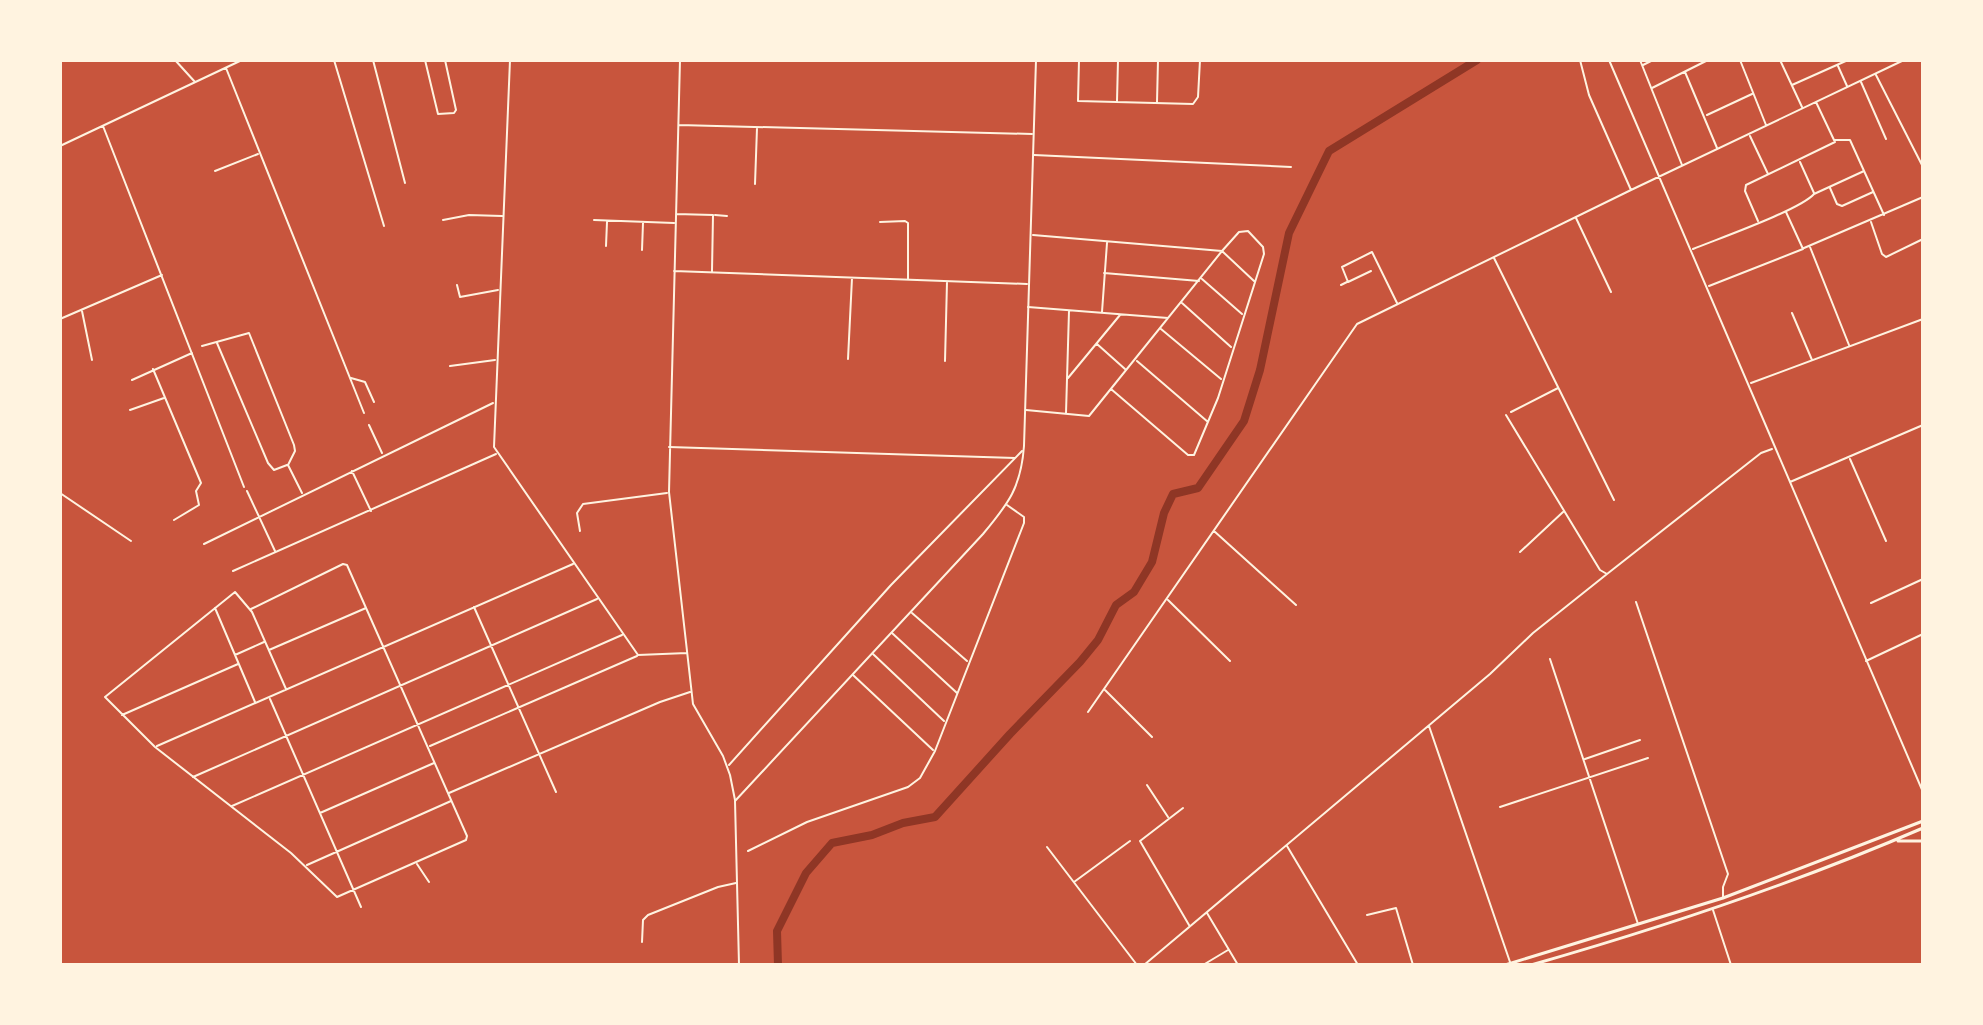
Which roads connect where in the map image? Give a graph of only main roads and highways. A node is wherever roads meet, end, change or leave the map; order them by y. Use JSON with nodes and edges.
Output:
{"nodes":[{"id":1,"x":1923,"y":821,"type":"edge"},
{"id":2,"x":1923,"y":828,"type":"edge"},
{"id":3,"x":1894,"y":841,"type":"junction"},
{"id":4,"x":1923,"y":841,"type":"edge"},
{"id":5,"x":1745,"y":890,"type":"junction"},
{"id":6,"x":1747,"y":896,"type":"junction"},
{"id":7,"x":1548,"y":963,"type":"edge"},
{"id":8,"x":1508,"y":964,"type":"edge"},
{"id":9,"x":1531,"y":965,"type":"edge"}],
"edges":[{"from":1,"to":5,"type":"highway"},
{"from":2,"to":3,"type":"highway"},
{"from":3,"to":4,"type":"highway"},
{"from":3,"to":6,"type":"highway"},
{"from":5,"to":6,"type":"highway"},
{"from":5,"to":8,"type":"highway"},
{"from":6,"to":7,"type":"highway"},
{"from":7,"to":9,"type":"highway"}]}
